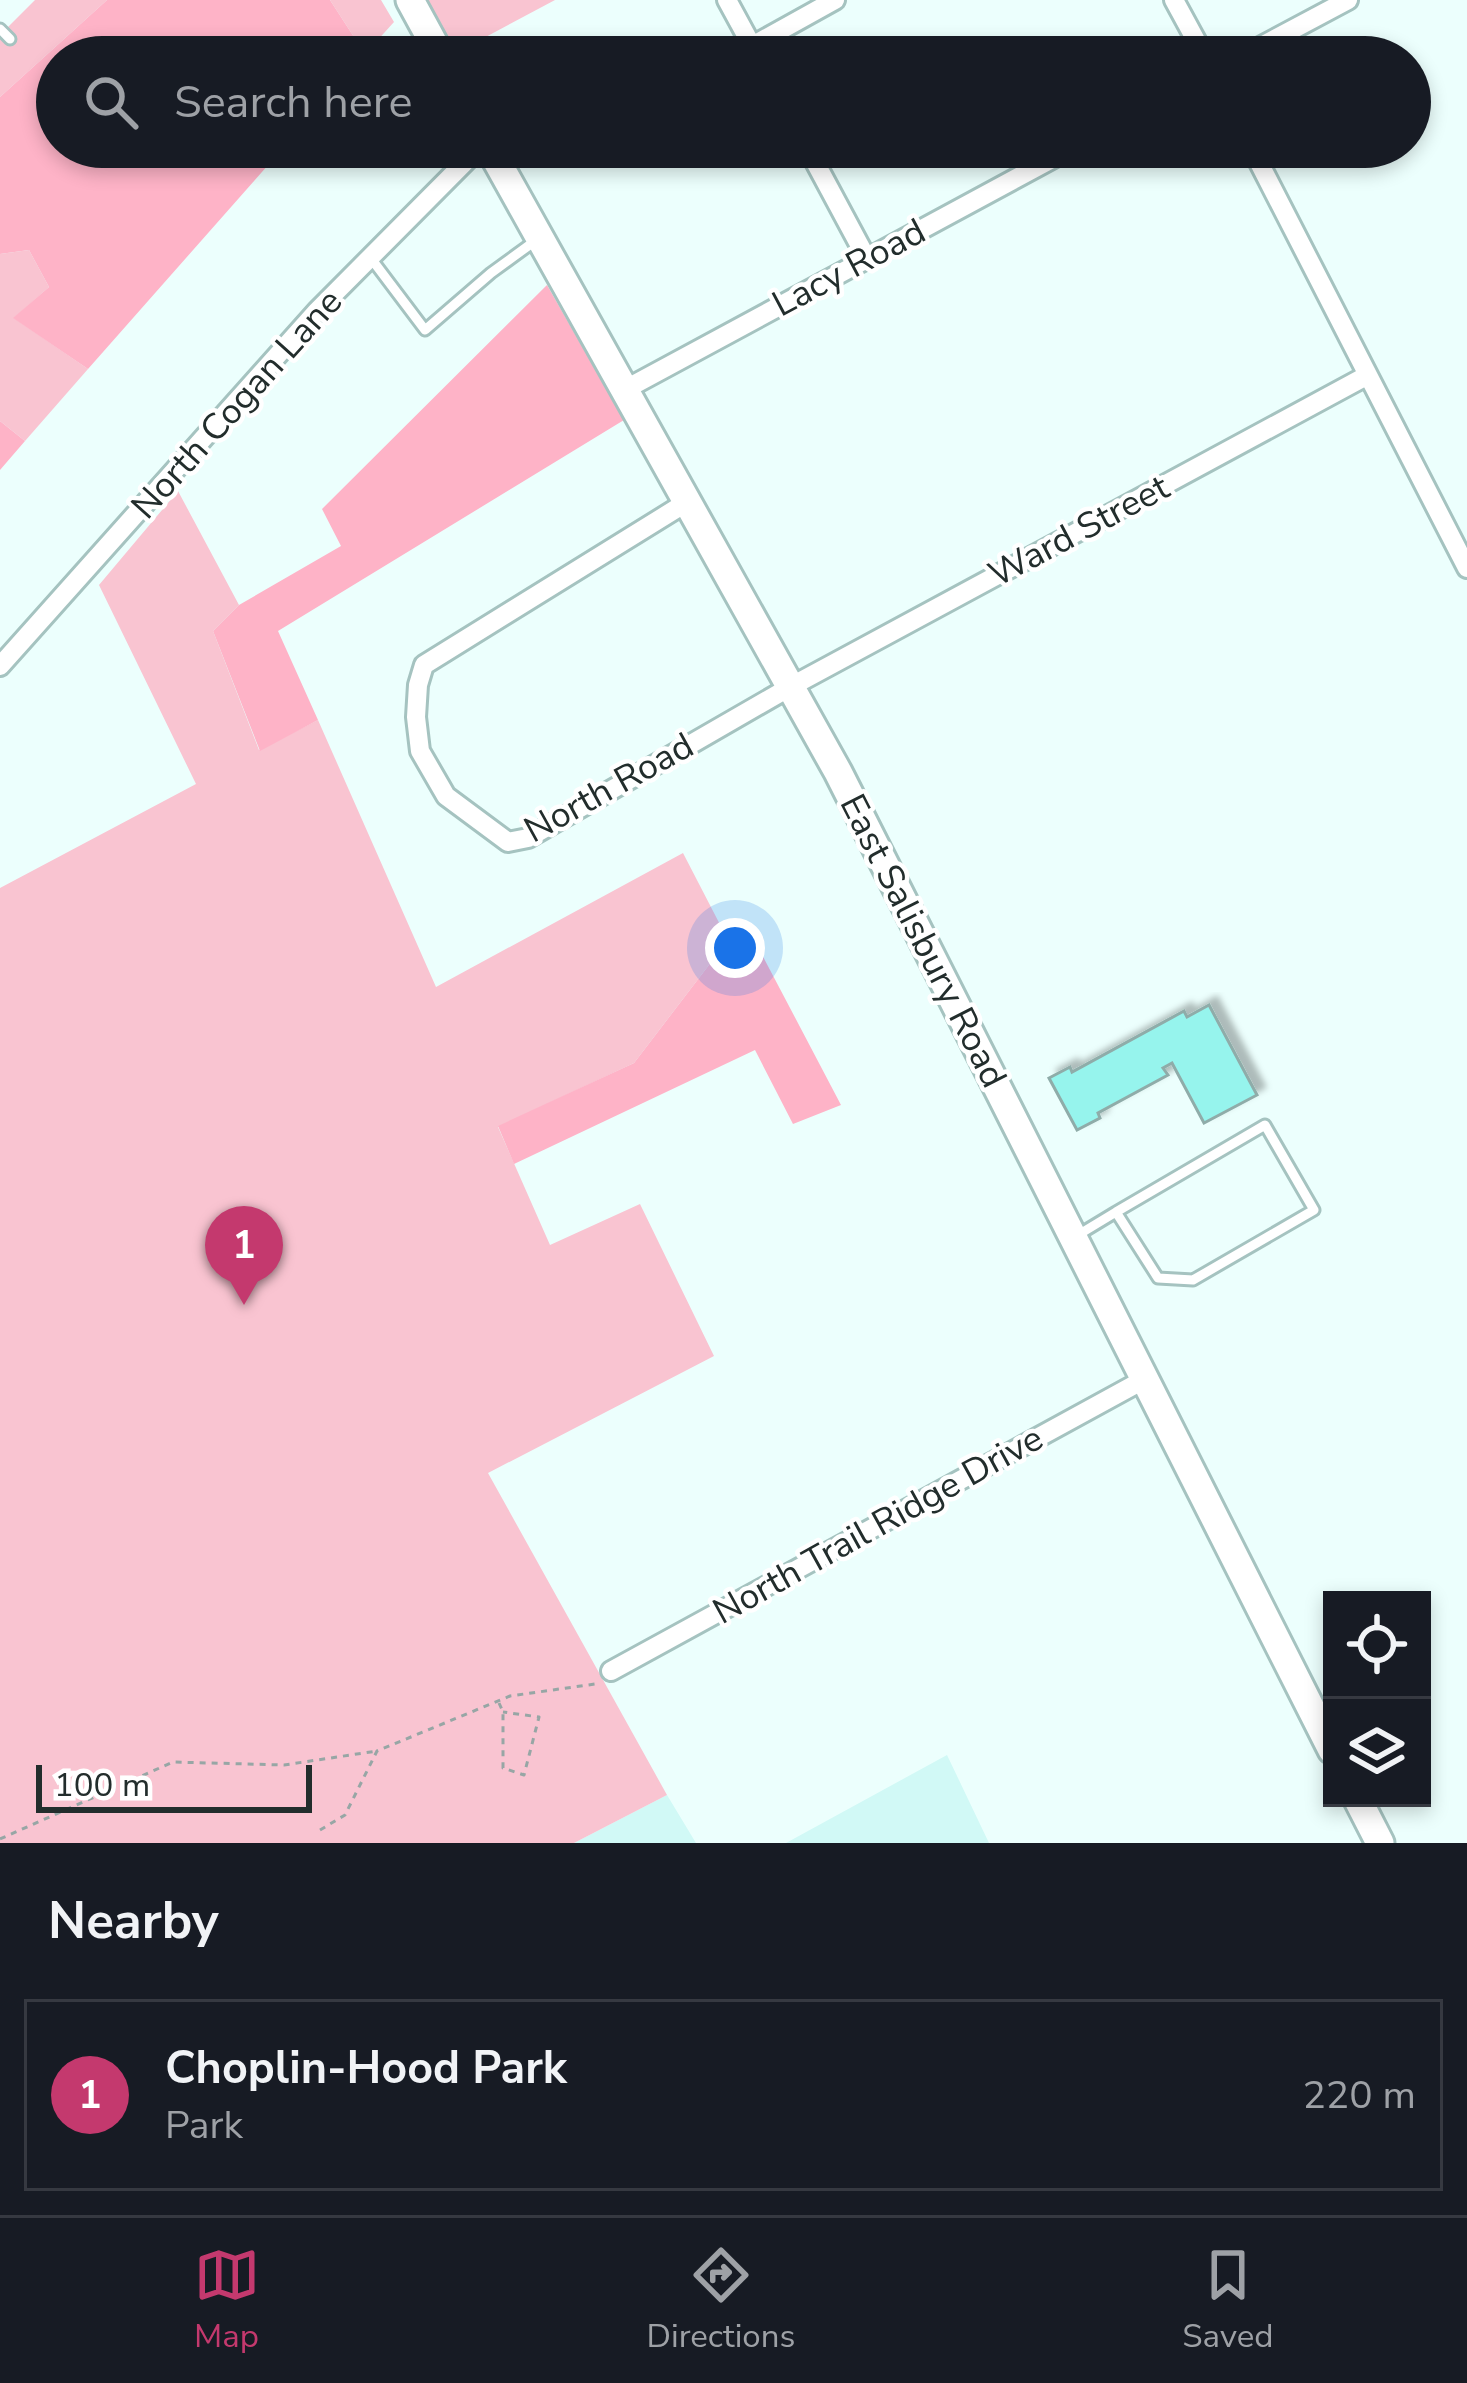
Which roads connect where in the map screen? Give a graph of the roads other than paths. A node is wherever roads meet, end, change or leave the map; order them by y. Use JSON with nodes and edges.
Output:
{"nodes":[{"id":1,"x":410,"y":0,"type":"edge"},
{"id":2,"x":727,"y":0,"type":"edge"},
{"id":3,"x":836,"y":0,"type":"edge"},
{"id":4,"x":1174,"y":0,"type":"edge"},
{"id":5,"x":1348,"y":0,"type":"edge"},
{"id":6,"x":0,"y":28,"type":"edge"},
{"id":7,"x":430,"y":36,"type":"edge"},
{"id":8,"x":747,"y":36,"type":"edge"},
{"id":9,"x":779,"y":36,"type":"edge"},
{"id":10,"x":1193,"y":36,"type":"edge"},
{"id":11,"x":1280,"y":36,"type":"edge"},
{"id":12,"x":10,"y":39,"type":"dead end"},
{"id":13,"x":462,"y":168,"type":"edge"},
{"id":14,"x":497,"y":168,"type":"edge"},
{"id":15,"x":817,"y":168,"type":"edge"},
{"id":16,"x":1035,"y":168,"type":"edge"},
{"id":17,"x":1262,"y":168,"type":"edge"},
{"id":18,"x":540,"y":238,"type":"junction"},
{"id":19,"x":370,"y":257,"type":"junction"},
{"id":20,"x":867,"y":259,"type":"junction"},
{"id":21,"x":1368,"y":375,"type":"junction"},
{"id":22,"x":624,"y":390,"type":"junction"},
{"id":23,"x":687,"y":502,"type":"junction"},
{"id":24,"x":1467,"y":568,"type":"edge"},
{"id":25,"x":0,"y":666,"type":"edge"},
{"id":26,"x":790,"y":687,"type":"junction"},
{"id":27,"x":1116,"y":1212,"type":"junction"},
{"id":28,"x":1073,"y":1238,"type":"junction"},
{"id":29,"x":1144,"y":1379,"type":"junction"},
{"id":30,"x":604,"y":1677,"type":"road end"},
{"id":31,"x":1323,"y":1732,"type":"edge"},
{"id":32,"x":1362,"y":1807,"type":"edge"},
{"id":33,"x":1380,"y":1843,"type":"edge"}],
"edges":[{"from":1,"to":7,"type":"main road"},
{"from":2,"to":8,"type":"street"},
{"from":3,"to":9,"type":"street"},
{"from":4,"to":10,"type":"street"},
{"from":5,"to":11,"type":"street"},
{"from":6,"to":12,"type":"lane"},
{"from":13,"to":19,"type":"street","name":"North Cogan Lane"},
{"from":14,"to":18,"type":"main road","name":"East Salisbury Road"},
{"from":15,"to":20,"type":"street"},
{"from":16,"to":20,"type":"street","name":"Lacy Road"},
{"from":17,"to":21,"type":"street"},
{"from":18,"to":19,"type":"lane"},
{"from":18,"to":22,"type":"main road","name":"East Salisbury Road"},
{"from":19,"to":25,"type":"street","name":"North Cogan Lane"},
{"from":20,"to":22,"type":"street","name":"Lacy Road"},
{"from":21,"to":24,"type":"street"},
{"from":21,"to":26,"type":"street","name":"Ward Street"},
{"from":22,"to":23,"type":"main road","name":"East Salisbury Road"},
{"from":23,"to":26,"type":"main road","name":"East Salisbury Road"},
{"from":23,"to":26,"type":"street","name":"North Road"},
{"from":26,"to":28,"type":"main road","name":"East Salisbury Road"},
{"from":27,"to":27,"type":"lane"},
{"from":27,"to":28,"type":"lane"},
{"from":28,"to":29,"type":"main road","name":"East Salisbury Road"},
{"from":29,"to":30,"type":"street","name":"North Trail Ridge Drive"},
{"from":29,"to":31,"type":"main road","name":"East Salisbury Road"},
{"from":32,"to":33,"type":"main road"}]}
